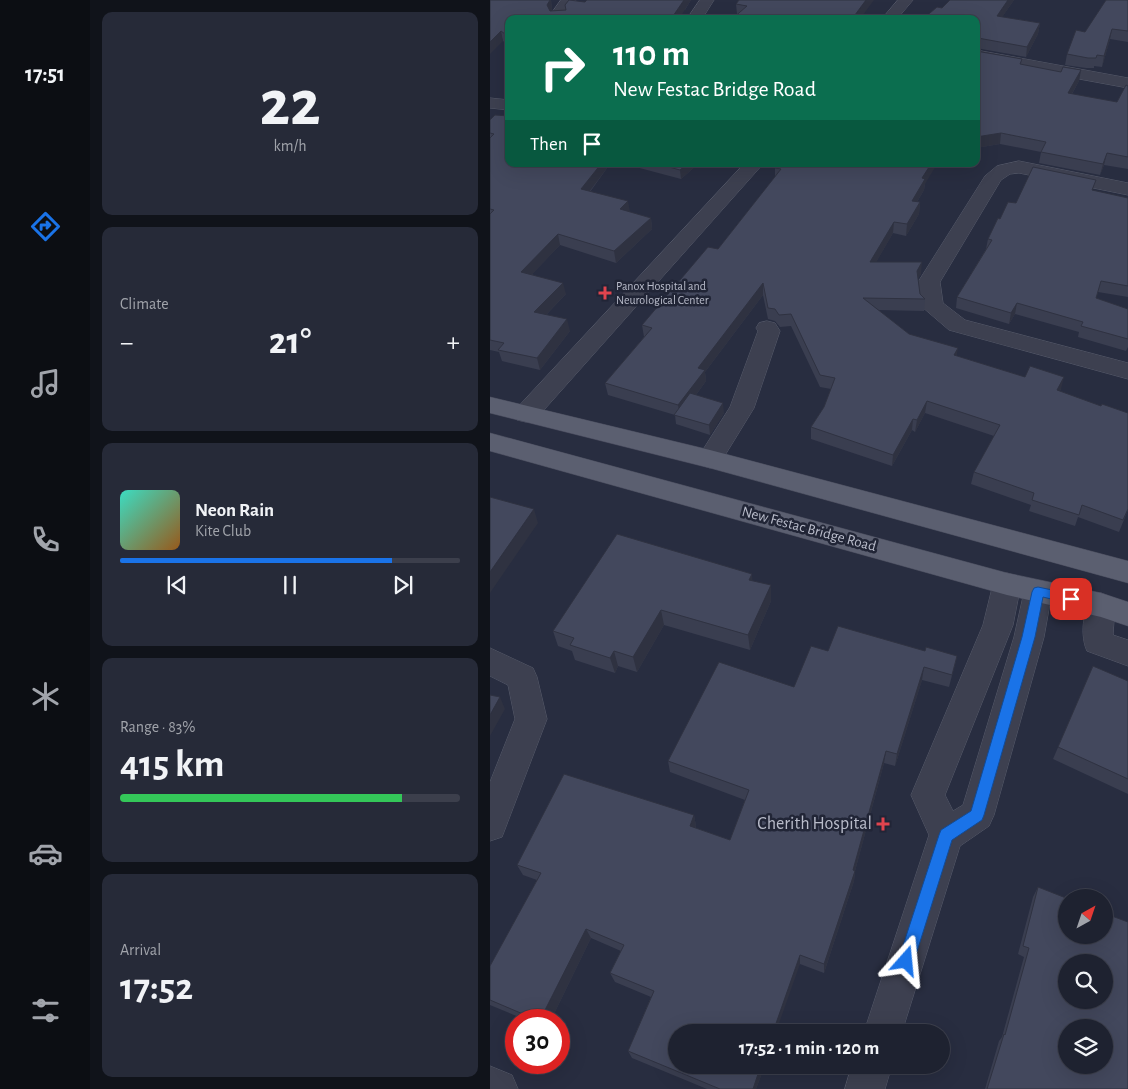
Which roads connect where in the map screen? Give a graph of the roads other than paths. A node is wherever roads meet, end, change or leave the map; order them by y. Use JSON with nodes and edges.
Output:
{"nodes":[{"id":1,"x":569,"y":0,"type":"edge"},
{"id":2,"x":707,"y":0,"type":"edge"},
{"id":3,"x":906,"y":0,"type":"edge"},
{"id":4,"x":558,"y":15,"type":"edge"},
{"id":5,"x":697,"y":15,"type":"edge"},
{"id":6,"x":893,"y":15,"type":"edge"},
{"id":7,"x":980,"y":56,"type":"edge"},
{"id":8,"x":1128,"y":83,"type":"edge"},
{"id":9,"x":490,"y":103,"type":"edge"},
{"id":10,"x":505,"y":105,"type":"edge"},
{"id":11,"x":751,"y":167,"type":"edge"},
{"id":12,"x":1128,"y":189,"type":"edge"},
{"id":13,"x":768,"y":328,"type":"dead end"},
{"id":14,"x":1128,"y":371,"type":"edge"},
{"id":15,"x":490,"y":405,"type":"edge"},
{"id":16,"x":526,"y":414,"type":"junction"},
{"id":17,"x":490,"y":442,"type":"edge"},
{"id":18,"x":710,"y":459,"type":"junction"},
{"id":19,"x":1128,"y":572,"type":"edge"},
{"id":20,"x":1023,"y":588,"type":"junction"},
{"id":21,"x":1115,"y":610,"type":"edge"},
{"id":22,"x":1128,"y":654,"type":"edge"},
{"id":23,"x":490,"y":661,"type":"edge"},
{"id":24,"x":490,"y":825,"type":"edge"},
{"id":25,"x":946,"y":835,"type":"junction"},
{"id":26,"x":886,"y":1024,"type":"edge"},
{"id":27,"x":869,"y":1074,"type":"edge"},
{"id":28,"x":490,"y":1086,"type":"edge"},
{"id":29,"x":498,"y":1089,"type":"edge"},
{"id":30,"x":865,"y":1089,"type":"edge"}],
"edges":[{"from":1,"to":4,"type":"street"},
{"from":2,"to":5,"type":"street"},
{"from":3,"to":6,"type":"street"},
{"from":7,"to":8,"type":"street"},
{"from":9,"to":10,"type":"street"},
{"from":11,"to":16,"type":"street"},
{"from":12,"to":14,"type":"street"},
{"from":13,"to":18,"type":"street"},
{"from":15,"to":16,"type":"main road"},
{"from":16,"to":18,"type":"main road"},
{"from":17,"to":20,"type":"main road","name":"New Festac Bridge Road"},
{"from":18,"to":19,"type":"main road"},
{"from":20,"to":21,"type":"main road","name":"New Festac Bridge Road"},
{"from":20,"to":25,"type":"street"},
{"from":20,"to":25,"type":"street"},
{"from":21,"to":22,"type":"street"},
{"from":23,"to":24,"type":"street"},
{"from":25,"to":26,"type":"street"},
{"from":27,"to":30,"type":"street"},
{"from":28,"to":29,"type":"street"}]}
